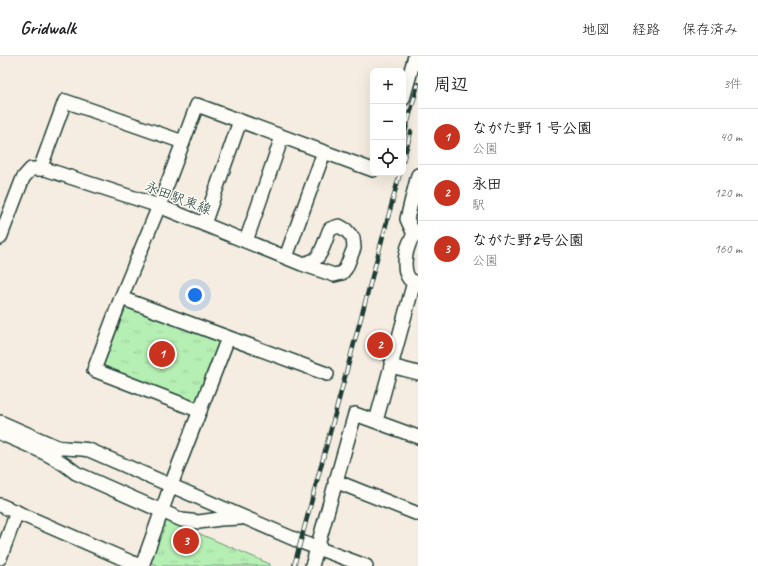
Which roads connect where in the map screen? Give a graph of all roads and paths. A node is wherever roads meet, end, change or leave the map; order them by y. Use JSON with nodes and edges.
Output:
{"nodes":[{"id":1,"x":415,"y":56,"type":"edge"},
{"id":2,"x":406,"y":88,"type":"edge"},
{"id":3,"x":240,"y":121,"type":"junction"},
{"id":4,"x":282,"y":137,"type":"junction"},
{"id":5,"x":182,"y":142,"type":"junction"},
{"id":6,"x":324,"y":152,"type":"junction"},
{"id":7,"x":40,"y":169,"type":"junction"},
{"id":8,"x":370,"y":169,"type":"edge"},
{"id":9,"x":418,"y":175,"type":"edge"},
{"id":10,"x":158,"y":206,"type":"junction"},
{"id":11,"x":204,"y":224,"type":"junction"},
{"id":12,"x":416,"y":233,"type":"edge"},
{"id":13,"x":0,"y":238,"type":"edge"},
{"id":14,"x":246,"y":241,"type":"junction"},
{"id":15,"x":286,"y":257,"type":"junction"},
{"id":16,"x":302,"y":264,"type":"dead end"},
{"id":17,"x":416,"y":282,"type":"edge"},
{"id":18,"x":121,"y":298,"type":"junction"},
{"id":19,"x":228,"y":338,"type":"junction"},
{"id":20,"x":391,"y":366,"type":"junction"},
{"id":21,"x":418,"y":373,"type":"edge"},
{"id":22,"x":327,"y":374,"type":"dead end"},
{"id":23,"x":200,"y":411,"type":"junction"},
{"id":24,"x":376,"y":421,"type":"junction"},
{"id":25,"x":0,"y":422,"type":"edge"},
{"id":26,"x":0,"y":433,"type":"edge"},
{"id":27,"x":418,"y":437,"type":"edge"},
{"id":28,"x":335,"y":482,"type":"junction"},
{"id":29,"x":171,"y":485,"type":"junction"},
{"id":30,"x":0,"y":505,"type":"edge"},
{"id":31,"x":17,"y":512,"type":"junction"},
{"id":32,"x":162,"y":512,"type":"junction"},
{"id":33,"x":418,"y":514,"type":"edge"},
{"id":34,"x":245,"y":518,"type":"junction"},
{"id":35,"x":318,"y":547,"type":"junction"},
{"id":36,"x":0,"y":558,"type":"edge"},
{"id":37,"x":0,"y":562,"type":"edge"},
{"id":38,"x":9,"y":566,"type":"edge"},
{"id":39,"x":141,"y":566,"type":"edge"},
{"id":40,"x":312,"y":566,"type":"edge"},
{"id":41,"x":337,"y":566,"type":"edge"},
{"id":42,"x":363,"y":566,"type":"edge"}],
"edges":[{"from":1,"to":2,"type":"street"},
{"from":3,"to":4,"type":"street"},
{"from":3,"to":5,"type":"street"},
{"from":3,"to":11,"type":"street"},
{"from":4,"to":6,"type":"street"},
{"from":4,"to":14,"type":"street"},
{"from":5,"to":7,"type":"street"},
{"from":5,"to":10,"type":"street"},
{"from":6,"to":8,"type":"street"},
{"from":6,"to":15,"type":"street"},
{"from":7,"to":10,"type":"street","name":"永田駅東線"},
{"from":7,"to":13,"type":"street"},
{"from":9,"to":12,"type":"street"},
{"from":10,"to":11,"type":"street","name":"永田駅東線"},
{"from":10,"to":18,"type":"street"},
{"from":11,"to":14,"type":"street","name":"永田駅東線"},
{"from":12,"to":17,"type":"street"},
{"from":14,"to":15,"type":"street","name":"永田駅東線"},
{"from":15,"to":16,"type":"street","name":"永田駅東線"},
{"from":17,"to":20,"type":"street"},
{"from":18,"to":19,"type":"street"},
{"from":18,"to":23,"type":"street"},
{"from":19,"to":22,"type":"street"},
{"from":19,"to":23,"type":"street"},
{"from":20,"to":21,"type":"street"},
{"from":20,"to":24,"type":"street"},
{"from":23,"to":29,"type":"street"},
{"from":24,"to":27,"type":"street"},
{"from":24,"to":28,"type":"street"},
{"from":25,"to":29,"type":"street"},
{"from":26,"to":32,"type":"street"},
{"from":28,"to":33,"type":"street"},
{"from":28,"to":35,"type":"street"},
{"from":29,"to":32,"type":"street"},
{"from":29,"to":34,"type":"street"},
{"from":30,"to":31,"type":"street"},
{"from":31,"to":36,"type":"street"},
{"from":31,"to":39,"type":"street"},
{"from":32,"to":34,"type":"street"},
{"from":32,"to":39,"type":"street"},
{"from":34,"to":35,"type":"street"},
{"from":35,"to":40,"type":"street"},
{"from":35,"to":41,"type":"street"},
{"from":35,"to":42,"type":"street"},
{"from":37,"to":38,"type":"street"}]}
